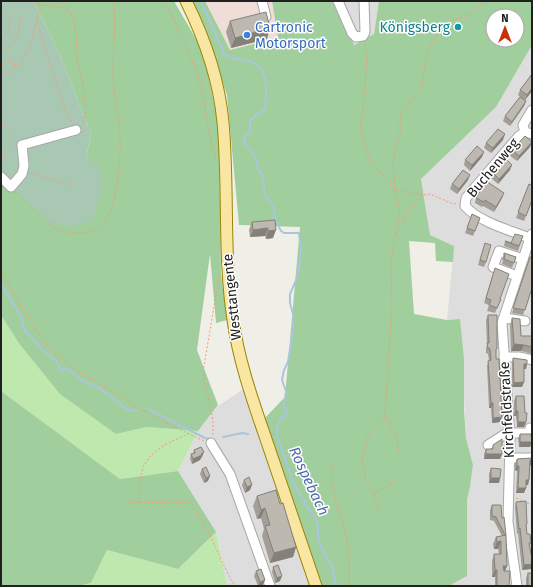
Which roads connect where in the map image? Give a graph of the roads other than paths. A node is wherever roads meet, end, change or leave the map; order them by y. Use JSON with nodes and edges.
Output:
{"nodes":[{"id":1,"x":186,"y":1,"type":"edge"},
{"id":2,"x":262,"y":1,"type":"edge"},
{"id":3,"x":338,"y":1,"type":"edge"},
{"id":4,"x":364,"y":1,"type":"edge"},
{"id":5,"x":266,"y":17,"type":"edge"},
{"id":6,"x":532,"y":110,"type":"edge"},
{"id":7,"x":76,"y":130,"type":"road end"},
{"id":8,"x":528,"y":133,"type":"edge"},
{"id":9,"x":1,"y":177,"type":"edge"},
{"id":10,"x":465,"y":206,"type":"joint"},
{"id":11,"x":531,"y":235,"type":"edge"},
{"id":12,"x":527,"y":256,"type":"edge"},
{"id":13,"x":517,"y":276,"type":"junction"},
{"id":14,"x":504,"y":318,"type":"junction"},
{"id":15,"x":525,"y":321,"type":"dead end"},
{"id":16,"x":504,"y":357,"type":"junction"},
{"id":17,"x":532,"y":360,"type":"edge"},
{"id":18,"x":530,"y":428,"type":"dead end"},
{"id":19,"x":510,"y":432,"type":"junction"},
{"id":20,"x":212,"y":444,"type":"road end"},
{"id":21,"x":488,"y":445,"type":"dead end"},
{"id":22,"x":510,"y":458,"type":"junction"},
{"id":23,"x":531,"y":458,"type":"edge"},
{"id":24,"x":270,"y":586,"type":"edge"},
{"id":25,"x":316,"y":586,"type":"edge"},
{"id":26,"x":517,"y":586,"type":"edge"}],
"edges":[{"from":1,"to":25,"type":"main road","name":"Westtangente"},
{"from":2,"to":5,"type":"street"},
{"from":3,"to":4,"type":"street"},
{"from":6,"to":8,"type":"street","name":"Buchenweg"},
{"from":7,"to":9,"type":"street"},
{"from":8,"to":10,"type":"street","name":"Buchenweg"},
{"from":10,"to":11,"type":"street","name":"Kirchfeldstraße"},
{"from":11,"to":12,"type":"street","name":"Kirchfeldstraße"},
{"from":12,"to":13,"type":"street","name":"Kirchfeldstraße"},
{"from":12,"to":13,"type":"street"},
{"from":13,"to":14,"type":"street","name":"Kirchfeldstraße"},
{"from":14,"to":15,"type":"street"},
{"from":14,"to":16,"type":"street","name":"Kirchfeldstraße"},
{"from":16,"to":17,"type":"street"},
{"from":16,"to":19,"type":"street","name":"Kirchfeldstraße"},
{"from":18,"to":19,"type":"street"},
{"from":19,"to":21,"type":"street"},
{"from":19,"to":22,"type":"street","name":"Kirchfeldstraße"},
{"from":20,"to":24,"type":"street"},
{"from":22,"to":23,"type":"street"},
{"from":22,"to":26,"type":"street","name":"Kirchfeldstraße"}]}
